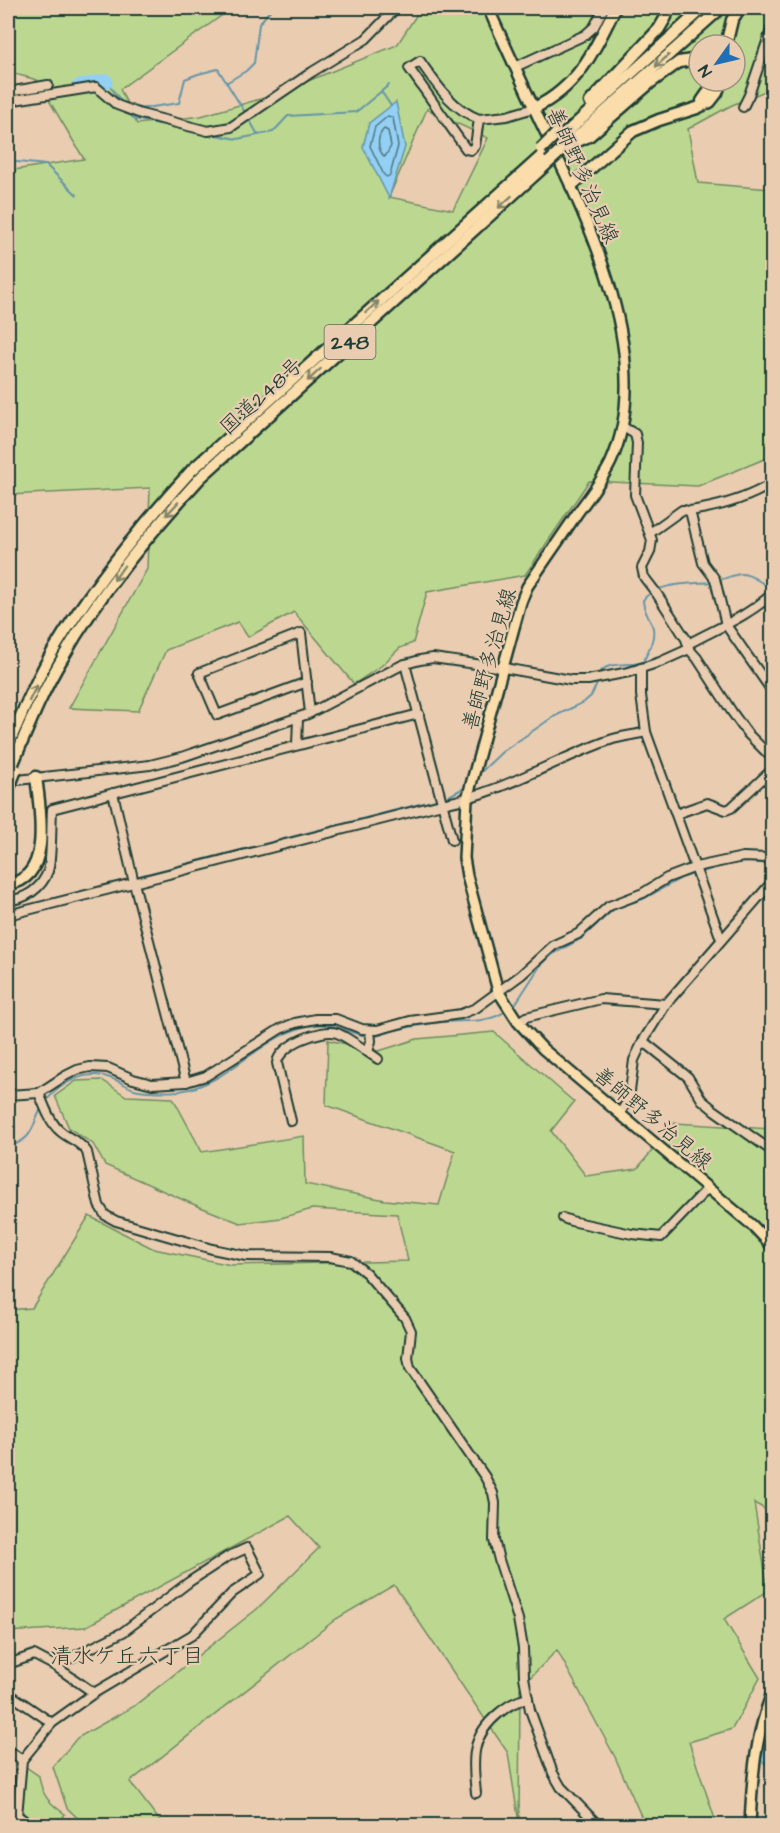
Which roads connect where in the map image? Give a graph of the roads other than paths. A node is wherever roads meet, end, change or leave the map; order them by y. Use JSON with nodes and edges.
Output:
{"nodes":[{"id":1,"x":396,"y":8,"type":"edge"},
{"id":2,"x":488,"y":8,"type":"edge"},
{"id":3,"x":604,"y":8,"type":"edge"},
{"id":4,"x":615,"y":8,"type":"edge"},
{"id":5,"x":668,"y":8,"type":"edge"},
{"id":6,"x":702,"y":8,"type":"edge"},
{"id":7,"x":721,"y":8,"type":"edge"},
{"id":8,"x":740,"y":8,"type":"edge"},
{"id":9,"x":772,"y":27,"type":"edge"},
{"id":10,"x":729,"y":33,"type":"edge"},
{"id":11,"x":687,"y":61,"type":"edge"},
{"id":12,"x":515,"y":67,"type":"junction"},
{"id":13,"x":48,"y":85,"type":"dead end"},
{"id":14,"x":8,"y":92,"type":"edge"},
{"id":15,"x":708,"y":93,"type":"edge"},
{"id":16,"x":717,"y":93,"type":"edge"},
{"id":17,"x":8,"y":101,"type":"edge"},
{"id":18,"x":743,"y":107,"type":"dead end"},
{"id":19,"x":534,"y":108,"type":"junction"},
{"id":20,"x":697,"y":108,"type":"junction"},
{"id":21,"x":479,"y":119,"type":"junction"},
{"id":22,"x":560,"y":143,"type":"junction"},
{"id":23,"x":545,"y":155,"type":"junction"},
{"id":24,"x":571,"y":186,"type":"junction"},
{"id":25,"x":623,"y":427,"type":"junction"},
{"id":26,"x":764,"y":488,"type":"dead end"},
{"id":27,"x":690,"y":511,"type":"junction"},
{"id":28,"x":650,"y":533,"type":"junction"},
{"id":29,"x":772,"y":594,"type":"edge"},
{"id":30,"x":726,"y":625,"type":"junction"},
{"id":31,"x":688,"y":647,"type":"junction"},
{"id":32,"x":405,"y":664,"type":"junction"},
{"id":33,"x":504,"y":668,"type":"junction"},
{"id":34,"x":641,"y":668,"type":"junction"},
{"id":35,"x":307,"y":682,"type":"junction"},
{"id":36,"x":772,"y":691,"type":"edge"},
{"id":37,"x":310,"y":713,"type":"junction"},
{"id":38,"x":419,"y":714,"type":"junction"},
{"id":39,"x":298,"y":718,"type":"junction"},
{"id":40,"x":646,"y":732,"type":"junction"},
{"id":41,"x":297,"y":745,"type":"junction"},
{"id":42,"x":8,"y":746,"type":"edge"},
{"id":43,"x":772,"y":758,"type":"edge"},
{"id":44,"x":772,"y":770,"type":"edge"},
{"id":45,"x":10,"y":775,"type":"edge"},
{"id":46,"x":36,"y":777,"type":"junction"},
{"id":47,"x":8,"y":790,"type":"edge"},
{"id":48,"x":113,"y":793,"type":"junction"},
{"id":49,"x":467,"y":799,"type":"junction"},
{"id":50,"x":442,"y":804,"type":"junction"},
{"id":51,"x":676,"y":814,"type":"junction"},
{"id":52,"x":452,"y":840,"type":"dead end"},
{"id":53,"x":772,"y":860,"type":"edge"},
{"id":54,"x":696,"y":867,"type":"junction"},
{"id":55,"x":8,"y":879,"type":"edge"},
{"id":56,"x":20,"y":882,"type":"junction"},
{"id":57,"x":772,"y":882,"type":"edge"},
{"id":58,"x":134,"y":883,"type":"junction"},
{"id":59,"x":8,"y":884,"type":"edge"},
{"id":60,"x":8,"y":900,"type":"edge"},
{"id":61,"x":8,"y":915,"type":"edge"},
{"id":62,"x":721,"y":939,"type":"junction"},
{"id":63,"x":498,"y":991,"type":"junction"},
{"id":64,"x":666,"y":1004,"type":"junction"},
{"id":65,"x":339,"y":1020,"type":"junction"},
{"id":66,"x":518,"y":1022,"type":"junction"},
{"id":67,"x":370,"y":1030,"type":"junction"},
{"id":68,"x":336,"y":1032,"type":"junction"},
{"id":69,"x":643,"y":1041,"type":"junction"},
{"id":70,"x":368,"y":1052,"type":"junction"},
{"id":71,"x":378,"y":1059,"type":"dead end"},
{"id":72,"x":186,"y":1082,"type":"junction"},
{"id":73,"x":8,"y":1095,"type":"edge"},
{"id":74,"x":41,"y":1096,"type":"junction"},
{"id":75,"x":620,"y":1113,"type":"junction"},
{"id":76,"x":291,"y":1121,"type":"dead end"},
{"id":77,"x":772,"y":1151,"type":"edge"},
{"id":78,"x":708,"y":1188,"type":"junction"},
{"id":79,"x":563,"y":1218,"type":"dead end"},
{"id":80,"x":772,"y":1246,"type":"edge"},
{"id":81,"x":8,"y":1664,"type":"edge"},
{"id":82,"x":55,"y":1666,"type":"junction"},
{"id":83,"x":8,"y":1693,"type":"edge"},
{"id":84,"x":94,"y":1693,"type":"junction"},
{"id":85,"x":772,"y":1693,"type":"edge"},
{"id":86,"x":528,"y":1698,"type":"junction"},
{"id":87,"x":52,"y":1723,"type":"junction"},
{"id":88,"x":8,"y":1750,"type":"edge"},
{"id":89,"x":22,"y":1760,"type":"junction"},
{"id":90,"x":476,"y":1793,"type":"dead end"},
{"id":91,"x":8,"y":1809,"type":"edge"},
{"id":92,"x":17,"y":1816,"type":"junction"},
{"id":93,"x":32,"y":1826,"type":"edge"},
{"id":94,"x":599,"y":1826,"type":"edge"},
{"id":95,"x":750,"y":1826,"type":"edge"}],
"edges":[{"from":1,"to":17,"type":"street"},
{"from":2,"to":12,"type":"main road","name":"善師野多治見線"},
{"from":3,"to":12,"type":"street"},
{"from":4,"to":19,"type":"highway"},
{"from":5,"to":22,"type":"highway"},
{"from":6,"to":22,"type":"highway","name":"国道248号","number":"248"},
{"from":7,"to":22,"type":"highway","name":"国道248号","number":"248","one_way":true},
{"from":8,"to":10,"type":"highway"},
{"from":9,"to":18,"type":"street"},
{"from":11,"to":22,"type":"highway"},
{"from":12,"to":19,"type":"main road","name":"善師野多治見線"},
{"from":13,"to":14,"type":"street"},
{"from":15,"to":20,"type":"highway"},
{"from":16,"to":20,"type":"highway"},
{"from":19,"to":21,"type":"street"},
{"from":19,"to":24,"type":"main road","name":"善師野多治見線"},
{"from":20,"to":24,"type":"highway"},
{"from":21,"to":21,"type":"street"},
{"from":22,"to":23,"type":"highway","name":"国道248号","number":"248","bridge":true},
{"from":22,"to":23,"type":"highway","bridge":true},
{"from":42,"to":23,"type":"highway","name":"国道248号","number":"248","one_way":true},
{"from":23,"to":45,"type":"highway","name":"国道248号","number":"248","one_way":true},
{"from":24,"to":25,"type":"main road","name":"善師野多治見線"},
{"from":25,"to":28,"type":"street"},
{"from":25,"to":33,"type":"main road","name":"善師野多治見線"},
{"from":26,"to":27,"type":"street"},
{"from":27,"to":28,"type":"street"},
{"from":27,"to":30,"type":"street"},
{"from":28,"to":31,"type":"street"},
{"from":29,"to":30,"type":"street"},
{"from":30,"to":31,"type":"street"},
{"from":30,"to":36,"type":"street"},
{"from":31,"to":34,"type":"street"},
{"from":31,"to":43,"type":"street"},
{"from":32,"to":33,"type":"street"},
{"from":32,"to":37,"type":"street"},
{"from":32,"to":38,"type":"street"},
{"from":33,"to":34,"type":"street"},
{"from":33,"to":49,"type":"main road","name":"善師野多治見線"},
{"from":34,"to":40,"type":"street"},
{"from":35,"to":35,"type":"street"},
{"from":35,"to":37,"type":"street"},
{"from":37,"to":39,"type":"street"},
{"from":38,"to":41,"type":"street"},
{"from":38,"to":50,"type":"street"},
{"from":39,"to":41,"type":"street"},
{"from":39,"to":46,"type":"street"},
{"from":40,"to":49,"type":"street"},
{"from":40,"to":51,"type":"street"},
{"from":41,"to":48,"type":"street"},
{"from":44,"to":51,"type":"street"},
{"from":45,"to":46,"type":"street"},
{"from":45,"to":47,"type":"highway","name":"国道248号","bridge":true},
{"from":46,"to":56,"type":"highway"},
{"from":48,"to":58,"type":"street"},
{"from":48,"to":60,"type":"street"},
{"from":49,"to":50,"type":"street"},
{"from":49,"to":63,"type":"main road","name":"善師野多治見線"},
{"from":50,"to":52,"type":"street"},
{"from":50,"to":58,"type":"street"},
{"from":51,"to":54,"type":"street"},
{"from":53,"to":54,"type":"street"},
{"from":54,"to":62,"type":"street"},
{"from":54,"to":63,"type":"street"},
{"from":55,"to":56,"type":"highway"},
{"from":56,"to":59,"type":"highway"},
{"from":57,"to":62,"type":"street"},
{"from":58,"to":61,"type":"street"},
{"from":58,"to":72,"type":"street"},
{"from":62,"to":64,"type":"street"},
{"from":63,"to":66,"type":"main road","name":"善師野多治見線"},
{"from":63,"to":67,"type":"street"},
{"from":64,"to":66,"type":"street"},
{"from":64,"to":69,"type":"street"},
{"from":65,"to":67,"type":"street"},
{"from":65,"to":68,"type":"street"},
{"from":65,"to":72,"type":"street"},
{"from":66,"to":75,"type":"main road","name":"善師野多治見線"},
{"from":67,"to":70,"type":"street"},
{"from":68,"to":70,"type":"street"},
{"from":68,"to":76,"type":"street"},
{"from":69,"to":75,"type":"street"},
{"from":69,"to":77,"type":"street"},
{"from":70,"to":71,"type":"street"},
{"from":72,"to":74,"type":"street"},
{"from":73,"to":74,"type":"street"},
{"from":74,"to":86,"type":"street"},
{"from":75,"to":78,"type":"main road","name":"善師野多治見線"},
{"from":78,"to":79,"type":"street"},
{"from":78,"to":80,"type":"main road","name":"善師野多治見線"},
{"from":81,"to":82,"type":"street"},
{"from":82,"to":84,"type":"street"},
{"from":82,"to":84,"type":"street"},
{"from":83,"to":87,"type":"street"},
{"from":84,"to":87,"type":"street"},
{"from":85,"to":95,"type":"main road"},
{"from":86,"to":90,"type":"street"},
{"from":86,"to":94,"type":"street"},
{"from":87,"to":89,"type":"street"},
{"from":88,"to":89,"type":"street"},
{"from":89,"to":92,"type":"street"},
{"from":91,"to":92,"type":"street"},
{"from":92,"to":93,"type":"street"}]}
